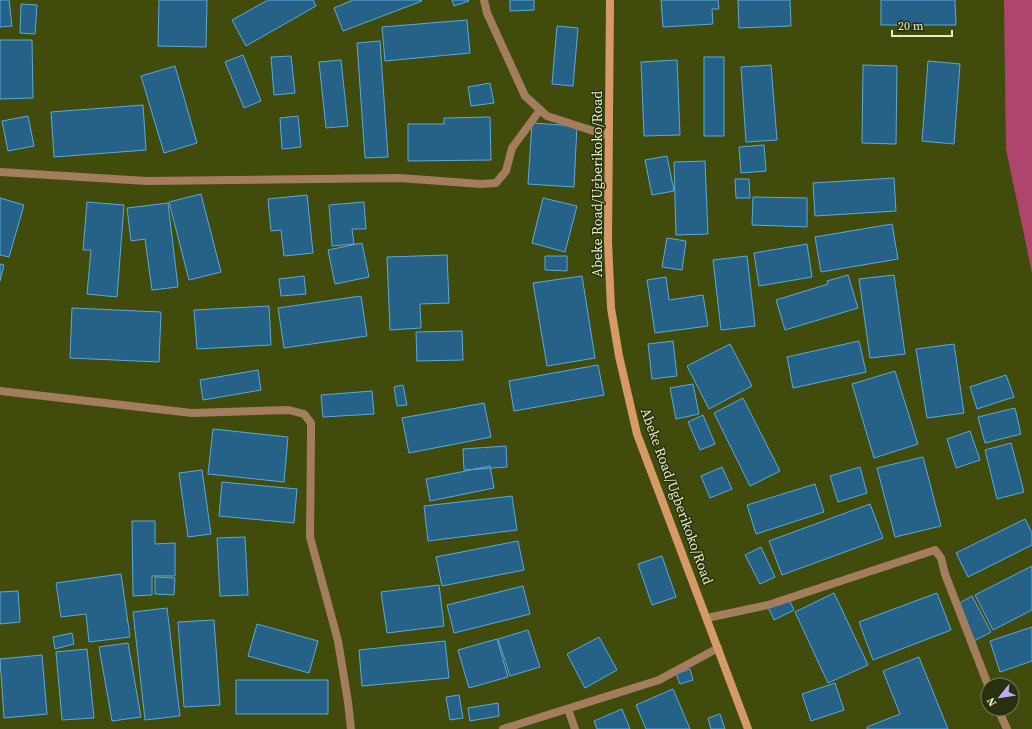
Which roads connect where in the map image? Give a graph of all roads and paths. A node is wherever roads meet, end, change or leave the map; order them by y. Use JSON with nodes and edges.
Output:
{"nodes":[{"id":1,"x":484,"y":0,"type":"edge"},
{"id":2,"x":610,"y":0,"type":"edge"},
{"id":3,"x":540,"y":110,"type":"junction"},
{"id":4,"x":609,"y":136,"type":"junction"},
{"id":5,"x":0,"y":172,"type":"edge"},
{"id":6,"x":0,"y":391,"type":"edge"},
{"id":7,"x":707,"y":618,"type":"junction"},
{"id":8,"x":718,"y":648,"type":"junction"},
{"id":9,"x":985,"y":677,"type":"edge"},
{"id":10,"x":568,"y":710,"type":"junction"},
{"id":11,"x":1002,"y":717,"type":"edge"},
{"id":12,"x":351,"y":729,"type":"edge"},
{"id":13,"x":503,"y":729,"type":"edge"},
{"id":14,"x":575,"y":729,"type":"edge"},
{"id":15,"x":748,"y":729,"type":"edge"},
{"id":16,"x":1007,"y":729,"type":"edge"}],
"edges":[{"from":1,"to":3,"type":"street"},
{"from":2,"to":4,"type":"street","name":"Abeke Road/Ugberikoko/Road"},
{"from":3,"to":4,"type":"street"},
{"from":3,"to":5,"type":"street"},
{"from":4,"to":7,"type":"street","name":"Abeke Road/Ugberikoko/Road"},
{"from":6,"to":12,"type":"street"},
{"from":7,"to":8,"type":"street","name":"Abeke Road/Ugberikoko/Road"},
{"from":7,"to":9,"type":"street"},
{"from":8,"to":10,"type":"street"},
{"from":8,"to":15,"type":"street","name":"Abeke Road/Ugberikoko/Road"},
{"from":10,"to":13,"type":"street"},
{"from":10,"to":14,"type":"street"},
{"from":11,"to":16,"type":"street"}]}
